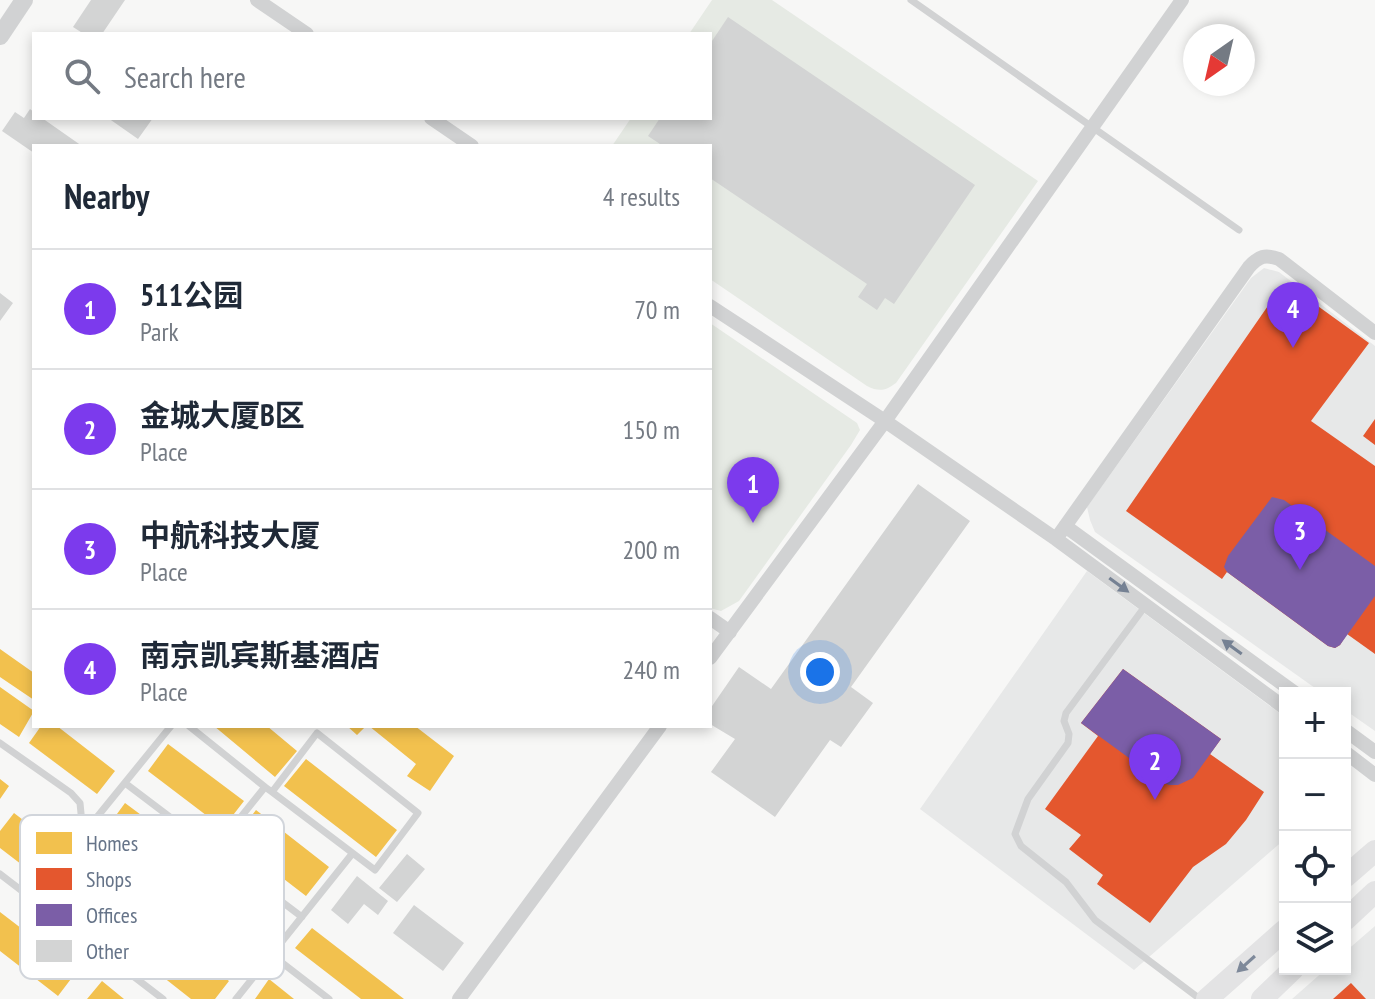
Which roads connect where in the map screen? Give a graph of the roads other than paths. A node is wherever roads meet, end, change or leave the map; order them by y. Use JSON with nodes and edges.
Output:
{"nodes":[{"id":1,"x":24,"y":0,"type":"edge"},
{"id":2,"x":257,"y":0,"type":"edge"},
{"id":3,"x":911,"y":0,"type":"edge"},
{"id":4,"x":1182,"y":0,"type":"edge"},
{"id":5,"x":304,"y":32,"type":"edge"},
{"id":6,"x":0,"y":36,"type":"edge"},
{"id":7,"x":434,"y":120,"type":"edge"},
{"id":8,"x":1092,"y":126,"type":"junction"},
{"id":9,"x":469,"y":144,"type":"edge"},
{"id":10,"x":1239,"y":230,"type":"dead end"},
{"id":11,"x":712,"y":307,"type":"edge"},
{"id":12,"x":1375,"y":333,"type":"edge"},
{"id":13,"x":885,"y":421,"type":"junction"},
{"id":14,"x":1065,"y":526,"type":"junction"},
{"id":15,"x":1056,"y":539,"type":"junction"},
{"id":16,"x":1146,"y":605,"type":"junction"},
{"id":17,"x":712,"y":619,"type":"edge"},
{"id":18,"x":730,"y":632,"type":"junction"},
{"id":19,"x":712,"y":655,"type":"edge"},
{"id":20,"x":1287,"y":687,"type":"edge"},
{"id":21,"x":1279,"y":704,"type":"edge"},
{"id":22,"x":169,"y":728,"type":"edge"},
{"id":23,"x":192,"y":728,"type":"edge"},
{"id":24,"x":311,"y":728,"type":"edge"},
{"id":25,"x":659,"y":728,"type":"edge"},
{"id":26,"x":317,"y":733,"type":"junction"},
{"id":27,"x":1351,"y":734,"type":"edge"},
{"id":28,"x":0,"y":743,"type":"edge"},
{"id":29,"x":1375,"y":752,"type":"edge"},
{"id":30,"x":1351,"y":757,"type":"edge"},
{"id":31,"x":1375,"y":775,"type":"edge"},
{"id":32,"x":125,"y":783,"type":"junction"},
{"id":33,"x":268,"y":789,"type":"junction"},
{"id":34,"x":81,"y":815,"type":"edge"},
{"id":35,"x":99,"y":815,"type":"edge"},
{"id":36,"x":167,"y":815,"type":"edge"},
{"id":37,"x":246,"y":815,"type":"edge"},
{"id":38,"x":1375,"y":851,"type":"edge"},
{"id":39,"x":352,"y":854,"type":"junction"},
{"id":40,"x":1351,"y":872,"type":"edge"},
{"id":41,"x":0,"y":874,"type":"edge"},
{"id":42,"x":20,"y":889,"type":"edge"},
{"id":43,"x":1375,"y":892,"type":"edge"},
{"id":44,"x":284,"y":903,"type":"edge"},
{"id":45,"x":1351,"y":914,"type":"edge"},
{"id":46,"x":302,"y":917,"type":"junction"},
{"id":47,"x":1279,"y":935,"type":"edge"},
{"id":48,"x":284,"y":940,"type":"edge"},
{"id":49,"x":284,"y":964,"type":"edge"},
{"id":50,"x":1287,"y":975,"type":"edge"},
{"id":51,"x":137,"y":979,"type":"edge"},
{"id":52,"x":252,"y":979,"type":"edge"},
{"id":53,"x":1201,"y":997,"type":"edge"},
{"id":54,"x":163,"y":999,"type":"edge"},
{"id":55,"x":236,"y":999,"type":"edge"},
{"id":56,"x":329,"y":999,"type":"edge"},
{"id":57,"x":459,"y":999,"type":"edge"},
{"id":58,"x":1262,"y":999,"type":"edge"}],
"edges":[{"from":1,"to":6,"type":"street"},
{"from":2,"to":5,"type":"street"},
{"from":3,"to":8,"type":"lane"},
{"from":4,"to":8,"type":"street"},
{"from":7,"to":9,"type":"street"},
{"from":8,"to":10,"type":"lane"},
{"from":8,"to":13,"type":"street"},
{"from":11,"to":13,"type":"street"},
{"from":12,"to":14,"type":"street"},
{"from":13,"to":15,"type":"street"},
{"from":13,"to":18,"type":"street"},
{"from":14,"to":15,"type":"street"},
{"from":20,"to":14,"type":"street","one_way":true},
{"from":15,"to":16,"type":"street","one_way":true},
{"from":16,"to":21,"type":"street"},
{"from":16,"to":53,"type":"lane"},
{"from":17,"to":18,"type":"street"},
{"from":18,"to":19,"type":"street"},
{"from":22,"to":32,"type":"lane"},
{"from":23,"to":33,"type":"lane"},
{"from":24,"to":26,"type":"lane"},
{"from":25,"to":57,"type":"street"},
{"from":26,"to":33,"type":"lane"},
{"from":26,"to":39,"type":"lane"},
{"from":27,"to":29,"type":"street"},
{"from":28,"to":34,"type":"lane"},
{"from":30,"to":31,"type":"street"},
{"from":32,"to":35,"type":"lane"},
{"from":32,"to":36,"type":"lane"},
{"from":33,"to":37,"type":"lane"},
{"from":33,"to":39,"type":"lane"},
{"from":38,"to":40,"type":"highway"},
{"from":39,"to":46,"type":"lane"},
{"from":41,"to":42,"type":"lane"},
{"from":43,"to":45,"type":"highway"},
{"from":44,"to":46,"type":"lane"},
{"from":46,"to":48,"type":"lane"},
{"from":47,"to":53,"type":"highway","one_way":true},
{"from":49,"to":56,"type":"lane"},
{"from":50,"to":58,"type":"highway"},
{"from":51,"to":54,"type":"lane"},
{"from":52,"to":55,"type":"lane"}]}
